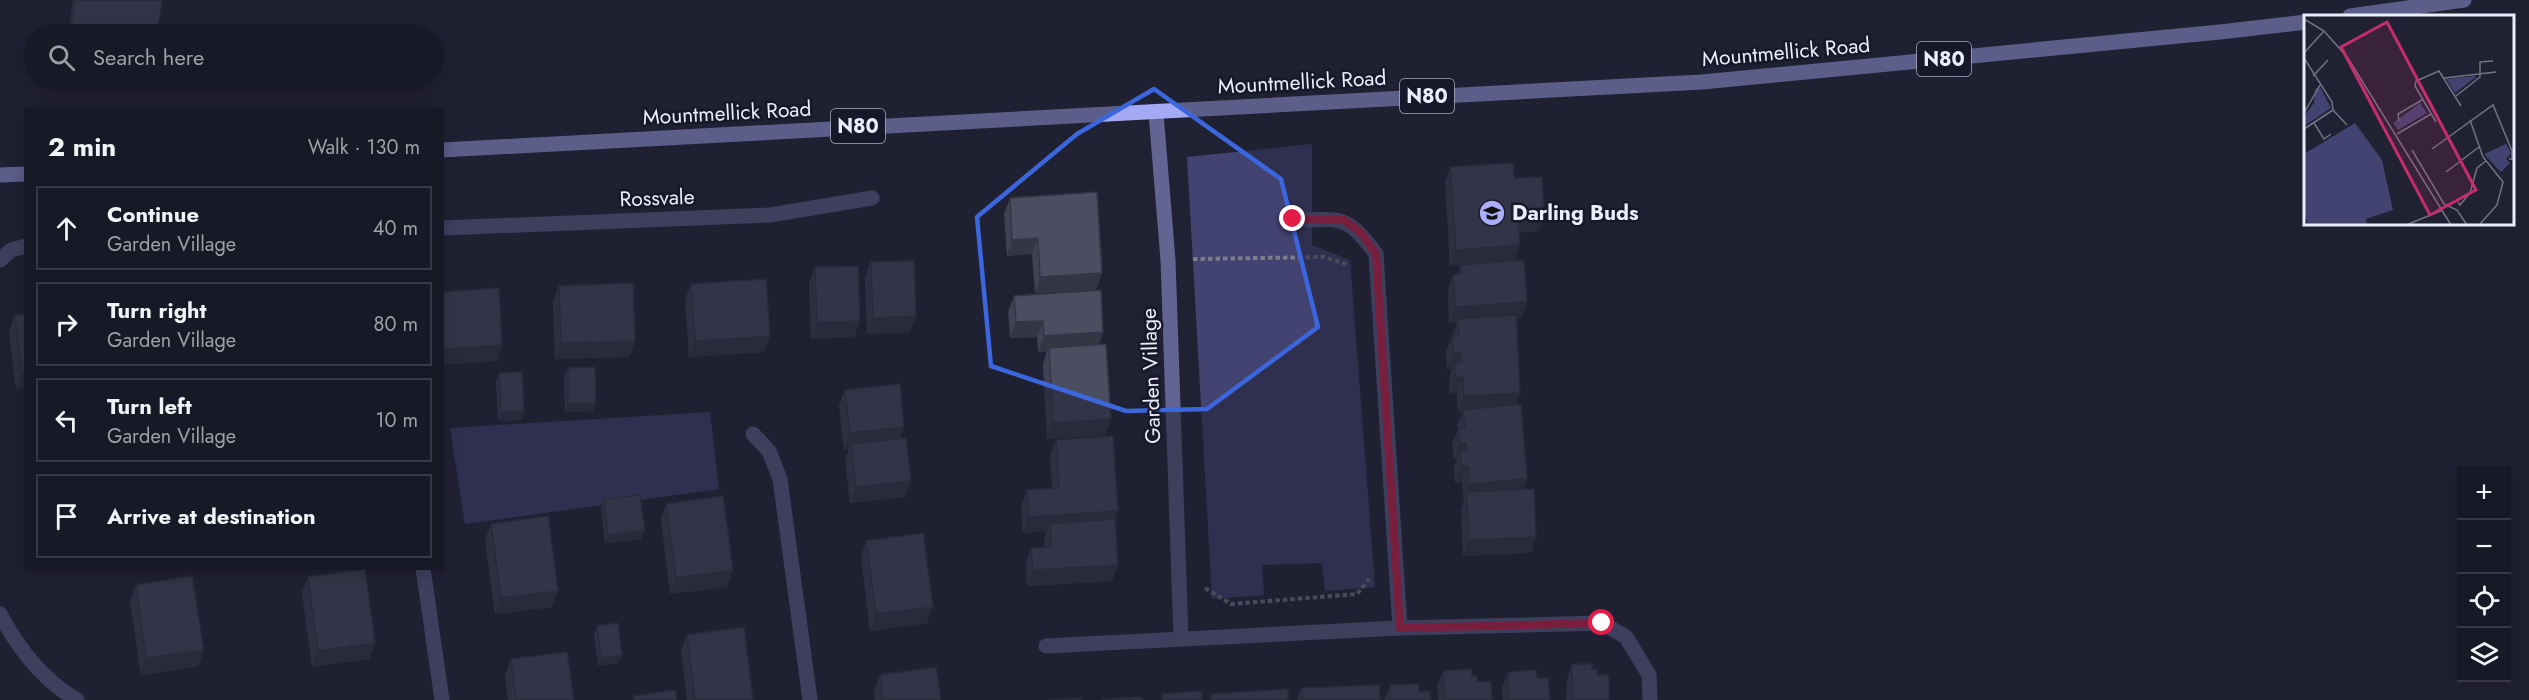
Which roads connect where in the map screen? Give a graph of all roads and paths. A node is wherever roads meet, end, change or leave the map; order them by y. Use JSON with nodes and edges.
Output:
{"nodes":[{"id":1,"x":2464,"y":0,"type":"edge"},
{"id":2,"x":2357,"y":15,"type":"edge"},
{"id":3,"x":2304,"y":22,"type":"edge"},
{"id":4,"x":1156,"y":113,"type":"junction"},
{"id":5,"x":444,"y":150,"type":"edge"},
{"id":6,"x":24,"y":174,"type":"edge"},
{"id":7,"x":0,"y":175,"type":"edge"},
{"id":8,"x":872,"y":198,"type":"dead end"},
{"id":9,"x":1293,"y":219,"type":"dead end"},
{"id":10,"x":444,"y":228,"type":"edge"},
{"id":11,"x":24,"y":247,"type":"edge"},
{"id":12,"x":0,"y":260,"type":"edge"},
{"id":13,"x":1168,"y":260,"type":"junction"},
{"id":14,"x":1357,"y":267,"type":"dead end"},
{"id":15,"x":753,"y":434,"type":"dead end"},
{"id":16,"x":423,"y":570,"type":"edge"},
{"id":17,"x":1372,"y":575,"type":"dead end"},
{"id":18,"x":1205,"y":577,"type":"dead end"},
{"id":19,"x":0,"y":614,"type":"edge"},
{"id":20,"x":1400,"y":628,"type":"junction"},
{"id":21,"x":1181,"y":638,"type":"junction"},
{"id":22,"x":1046,"y":646,"type":"dead end"},
{"id":23,"x":77,"y":700,"type":"edge"},
{"id":24,"x":442,"y":700,"type":"edge"},
{"id":25,"x":810,"y":700,"type":"edge"},
{"id":26,"x":1650,"y":700,"type":"edge"}],
"edges":[{"from":1,"to":2,"type":"main road"},
{"from":3,"to":4,"type":"main road","name":"Mountmellick Road","number":"N80"},
{"from":4,"to":5,"type":"main road","name":"Mountmellick Road","number":"N80"},
{"from":4,"to":13,"type":"street","name":"Garden Village"},
{"from":6,"to":7,"type":"main road"},
{"from":8,"to":10,"type":"street","name":"Rossvale"},
{"from":9,"to":20,"type":"street"},
{"from":11,"to":12,"type":"street"},
{"from":13,"to":14,"type":"path"},
{"from":13,"to":21,"type":"street","name":"Garden Village"},
{"from":15,"to":25,"type":"street"},
{"from":16,"to":24,"type":"street"},
{"from":17,"to":18,"type":"path"},
{"from":19,"to":23,"type":"street"},
{"from":20,"to":21,"type":"street"},
{"from":20,"to":26,"type":"street"},
{"from":21,"to":22,"type":"street"}]}
